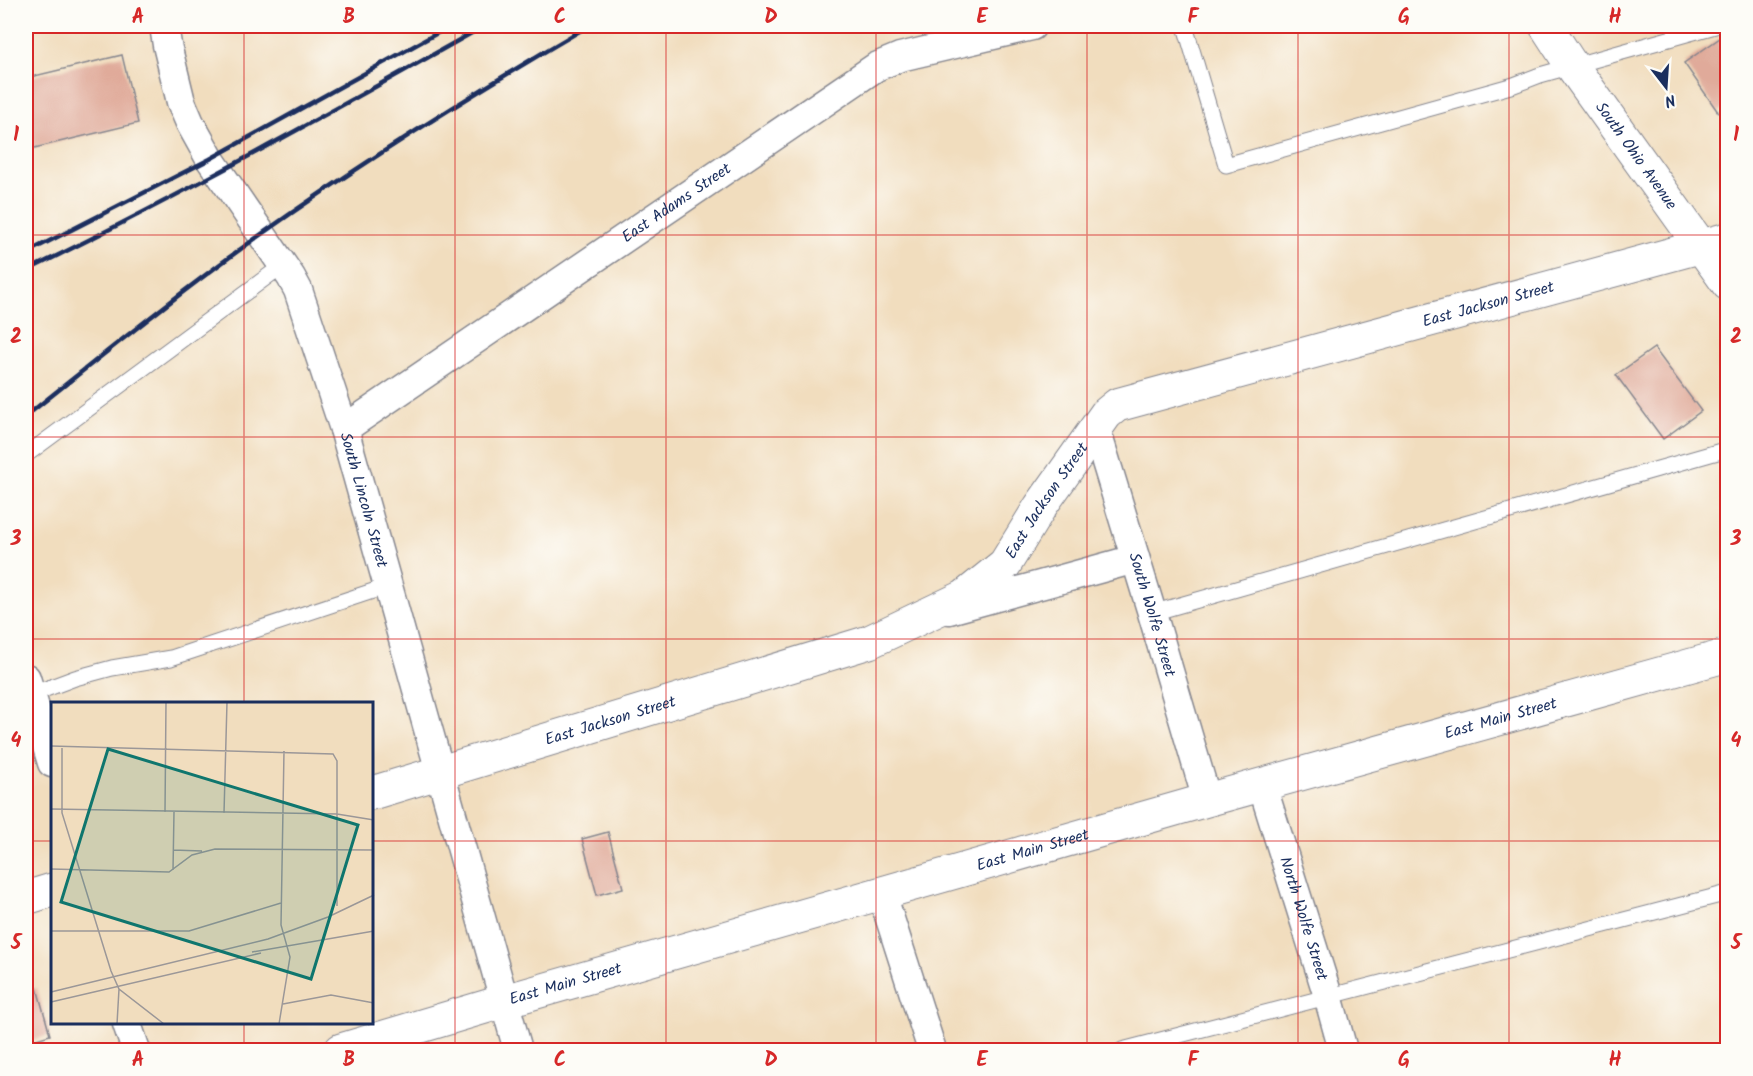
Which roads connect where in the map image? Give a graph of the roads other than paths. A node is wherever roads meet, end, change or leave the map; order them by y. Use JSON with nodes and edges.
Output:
{"nodes":[{"id":1,"x":164,"y":26,"type":"edge"},
{"id":2,"x":1032,"y":26,"type":"edge"},
{"id":3,"x":1185,"y":26,"type":"edge"},
{"id":4,"x":1546,"y":26,"type":"edge"},
{"id":5,"x":1715,"y":26,"type":"edge"},
{"id":6,"x":1572,"y":66,"type":"junction"},
{"id":7,"x":1714,"y":243,"type":"edge"},
{"id":8,"x":283,"y":265,"type":"junction"},
{"id":9,"x":1728,"y":284,"type":"edge"},
{"id":10,"x":344,"y":429,"type":"junction"},
{"id":11,"x":1096,"y":429,"type":"junction"},
{"id":12,"x":1728,"y":449,"type":"edge"},
{"id":13,"x":26,"y":454,"type":"edge"},
{"id":14,"x":1135,"y":559,"type":"junction"},
{"id":15,"x":387,"y":586,"type":"junction"},
{"id":16,"x":1152,"y":613,"type":"junction"},
{"id":17,"x":921,"y":617,"type":"junction"},
{"id":18,"x":1728,"y":655,"type":"edge"},
{"id":19,"x":27,"y":690,"type":"edge"},
{"id":20,"x":51,"y":760,"type":"edge"},
{"id":21,"x":440,"y":772,"type":"junction"},
{"id":22,"x":1262,"y":785,"type":"junction"},
{"id":23,"x":374,"y":792,"type":"edge"},
{"id":24,"x":1207,"y":800,"type":"junction"},
{"id":25,"x":51,"y":890,"type":"edge"},
{"id":26,"x":1728,"y":893,"type":"edge"},
{"id":27,"x":882,"y":894,"type":"junction"},
{"id":28,"x":26,"y":898,"type":"edge"},
{"id":29,"x":1328,"y":996,"type":"junction"},
{"id":30,"x":505,"y":1001,"type":"junction"},
{"id":31,"x":128,"y":1025,"type":"edge"},
{"id":32,"x":136,"y":1050,"type":"edge"},
{"id":33,"x":341,"y":1050,"type":"edge"},
{"id":34,"x":518,"y":1050,"type":"edge"},
{"id":35,"x":932,"y":1050,"type":"edge"},
{"id":36,"x":1122,"y":1050,"type":"edge"},
{"id":37,"x":1343,"y":1050,"type":"edge"}],
"edges":[{"from":1,"to":8,"type":"street","name":"South Lincoln Street"},
{"from":2,"to":10,"type":"street","name":"East Adams Street"},
{"from":3,"to":6,"type":"lane"},
{"from":4,"to":6,"type":"main road","name":"South Ohio Avenue"},
{"from":5,"to":6,"type":"lane"},
{"from":6,"to":7,"type":"main road","name":"South Ohio Avenue"},
{"from":7,"to":9,"type":"main road","name":"South Ohio Avenue"},
{"from":7,"to":11,"type":"main road","name":"East Jackson Street"},
{"from":8,"to":10,"type":"street","name":"South Lincoln Street"},
{"from":8,"to":13,"type":"lane"},
{"from":10,"to":15,"type":"street","name":"South Lincoln Street"},
{"from":11,"to":14,"type":"street","name":"South Wolfe Street"},
{"from":11,"to":17,"type":"main road","name":"East Jackson Street"},
{"from":12,"to":16,"type":"lane"},
{"from":14,"to":16,"type":"street","name":"South Wolfe Street"},
{"from":14,"to":17,"type":"street"},
{"from":15,"to":19,"type":"lane"},
{"from":15,"to":21,"type":"street","name":"South Lincoln Street"},
{"from":16,"to":24,"type":"street","name":"South Wolfe Street"},
{"from":17,"to":21,"type":"main road","name":"East Jackson Street"},
{"from":18,"to":22,"type":"main road","name":"East Main Street"},
{"from":19,"to":20,"type":"street"},
{"from":21,"to":23,"type":"main road","name":"East Jackson Street"},
{"from":21,"to":30,"type":"street","name":"South Lincoln Street"},
{"from":22,"to":24,"type":"main road","name":"East Main Street"},
{"from":22,"to":29,"type":"street","name":"North Wolfe Street"},
{"from":24,"to":27,"type":"main road","name":"East Main Street"},
{"from":25,"to":28,"type":"main road"},
{"from":26,"to":29,"type":"lane"},
{"from":27,"to":30,"type":"main road","name":"East Main Street"},
{"from":27,"to":35,"type":"street"},
{"from":29,"to":36,"type":"lane"},
{"from":29,"to":37,"type":"street","name":"North Wolfe Street"},
{"from":30,"to":33,"type":"main road","name":"East Main Street"},
{"from":30,"to":34,"type":"street","name":"South Lincoln Street"},
{"from":31,"to":32,"type":"street"}]}
